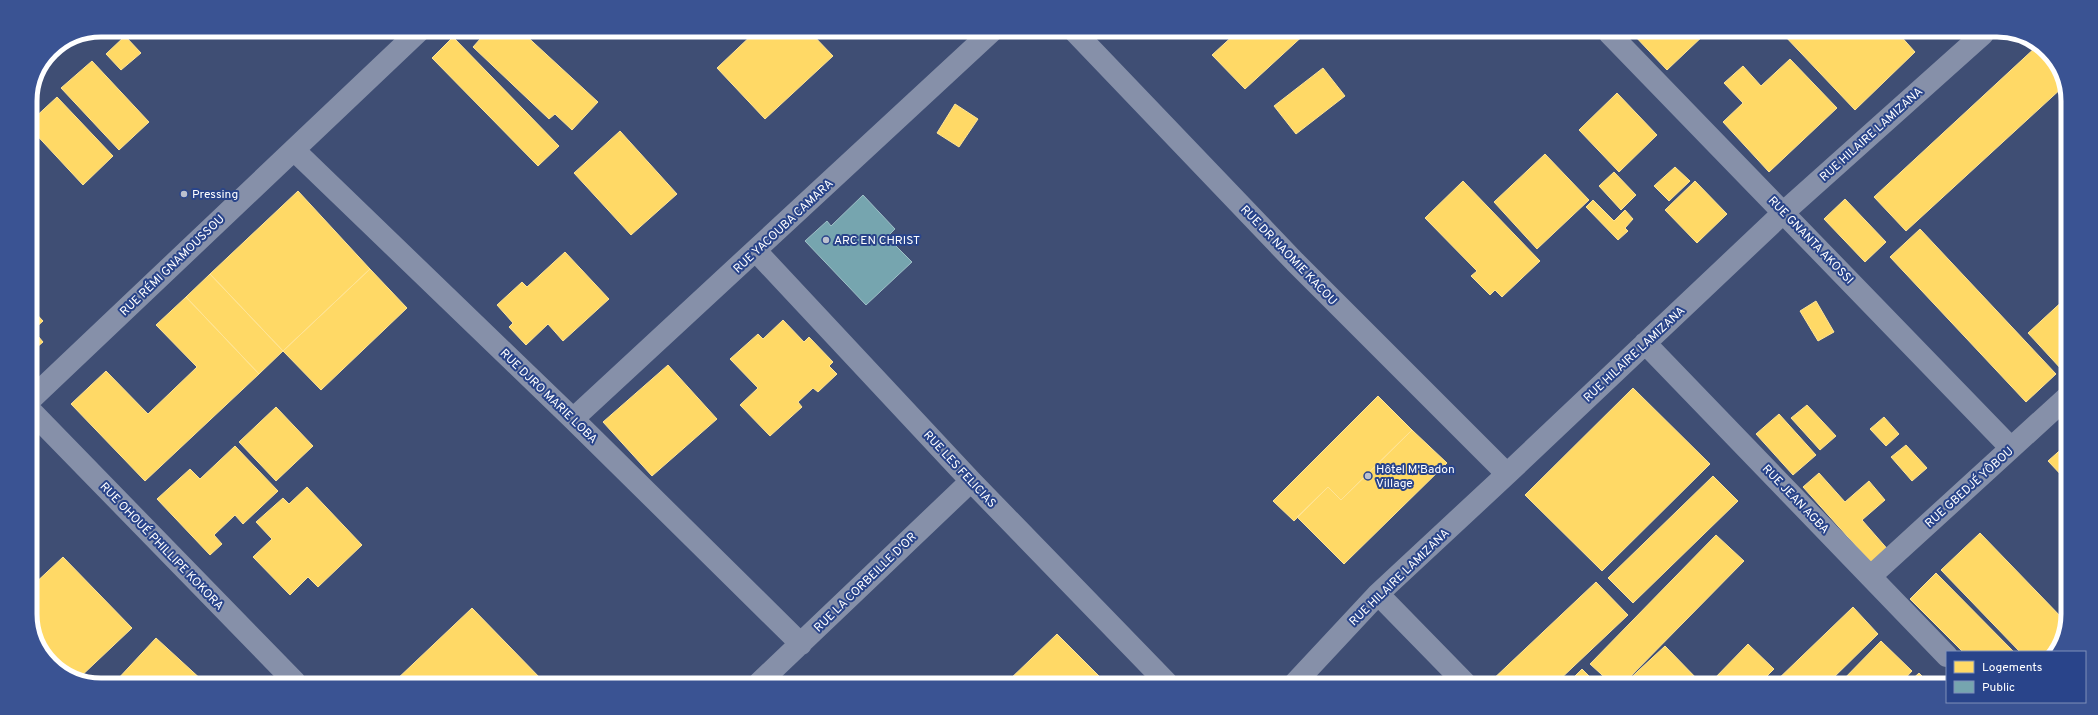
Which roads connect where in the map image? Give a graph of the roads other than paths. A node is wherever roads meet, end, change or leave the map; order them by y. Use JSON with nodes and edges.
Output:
{"nodes":[{"id":1,"x":413,"y":37,"type":"edge"},
{"id":2,"x":985,"y":37,"type":"edge"},
{"id":3,"x":1080,"y":37,"type":"edge"},
{"id":4,"x":1613,"y":37,"type":"edge"},
{"id":5,"x":1980,"y":37,"type":"edge"},
{"id":6,"x":294,"y":150,"type":"junction"},
{"id":7,"x":1784,"y":212,"type":"junction"},
{"id":8,"x":756,"y":251,"type":"junction"},
{"id":9,"x":1645,"y":344,"type":"junction"},
{"id":10,"x":37,"y":393,"type":"edge"},
{"id":11,"x":2061,"y":403,"type":"edge"},
{"id":12,"x":37,"y":417,"type":"edge"},
{"id":13,"x":573,"y":419,"type":"junction"},
{"id":14,"x":2011,"y":448,"type":"junction"},
{"id":15,"x":1507,"y":474,"type":"junction"},
{"id":16,"x":971,"y":481,"type":"junction"},
{"id":17,"x":1871,"y":576,"type":"junction"},
{"id":18,"x":1378,"y":594,"type":"junction"},
{"id":19,"x":801,"y":644,"type":"junction"},
{"id":20,"x":1946,"y":655,"type":"edge"},
{"id":21,"x":291,"y":678,"type":"edge"},
{"id":22,"x":765,"y":678,"type":"edge"},
{"id":23,"x":1162,"y":678,"type":"edge"},
{"id":24,"x":1300,"y":678,"type":"edge"},
{"id":25,"x":1460,"y":678,"type":"edge"}],
"edges":[{"from":1,"to":6,"type":"street","name":"RUE RÉMI GNAMOUSSOU"},
{"from":2,"to":8,"type":"street","name":"RUE YACOUBA CAMARA"},
{"from":3,"to":15,"type":"street","name":"RUE DR NAOMIE KACOU"},
{"from":4,"to":7,"type":"street","name":"RUE GNANTA AKOSSI"},
{"from":5,"to":7,"type":"street","name":"RUE HILAIRE LAMIZANA"},
{"from":6,"to":10,"type":"street","name":"RUE RÉMI GNAMOUSSOU"},
{"from":6,"to":13,"type":"street","name":"RUE DJRO MARIE LOBA"},
{"from":7,"to":9,"type":"street","name":"RUE HILAIRE LAMIZANA"},
{"from":7,"to":14,"type":"street","name":"RUE GNANTA AKOSSI"},
{"from":8,"to":13,"type":"street","name":"RUE YACOUBA CAMARA"},
{"from":8,"to":16,"type":"street","name":"RUE LES FELICIAS"},
{"from":9,"to":15,"type":"street","name":"RUE HILAIRE LAMIZANA"},
{"from":9,"to":17,"type":"street","name":"RUE JEAN AGBA"},
{"from":11,"to":14,"type":"street","name":"RUE GBEDJÉ YÔBOU"},
{"from":12,"to":21,"type":"street","name":"RUE OHOUÉ PHILLIPE KOKORA"},
{"from":13,"to":19,"type":"street","name":"RUE DJRO MARIE LOBA"},
{"from":14,"to":17,"type":"street","name":"RUE GBEDJÉ YÔBOU"},
{"from":15,"to":18,"type":"street","name":"RUE HILAIRE LAMIZANA"},
{"from":16,"to":19,"type":"street","name":"RUE LA CORBEILLE D'OR"},
{"from":16,"to":23,"type":"street","name":"RUE LES FELICIAS"},
{"from":17,"to":20,"type":"street","name":"RUE JEAN AGBA"},
{"from":18,"to":24,"type":"street","name":"RUE HILAIRE LAMIZANA"},
{"from":18,"to":25,"type":"street"},
{"from":19,"to":22,"type":"street","name":"RUE LA CORBEILLE D'OR"}]}
